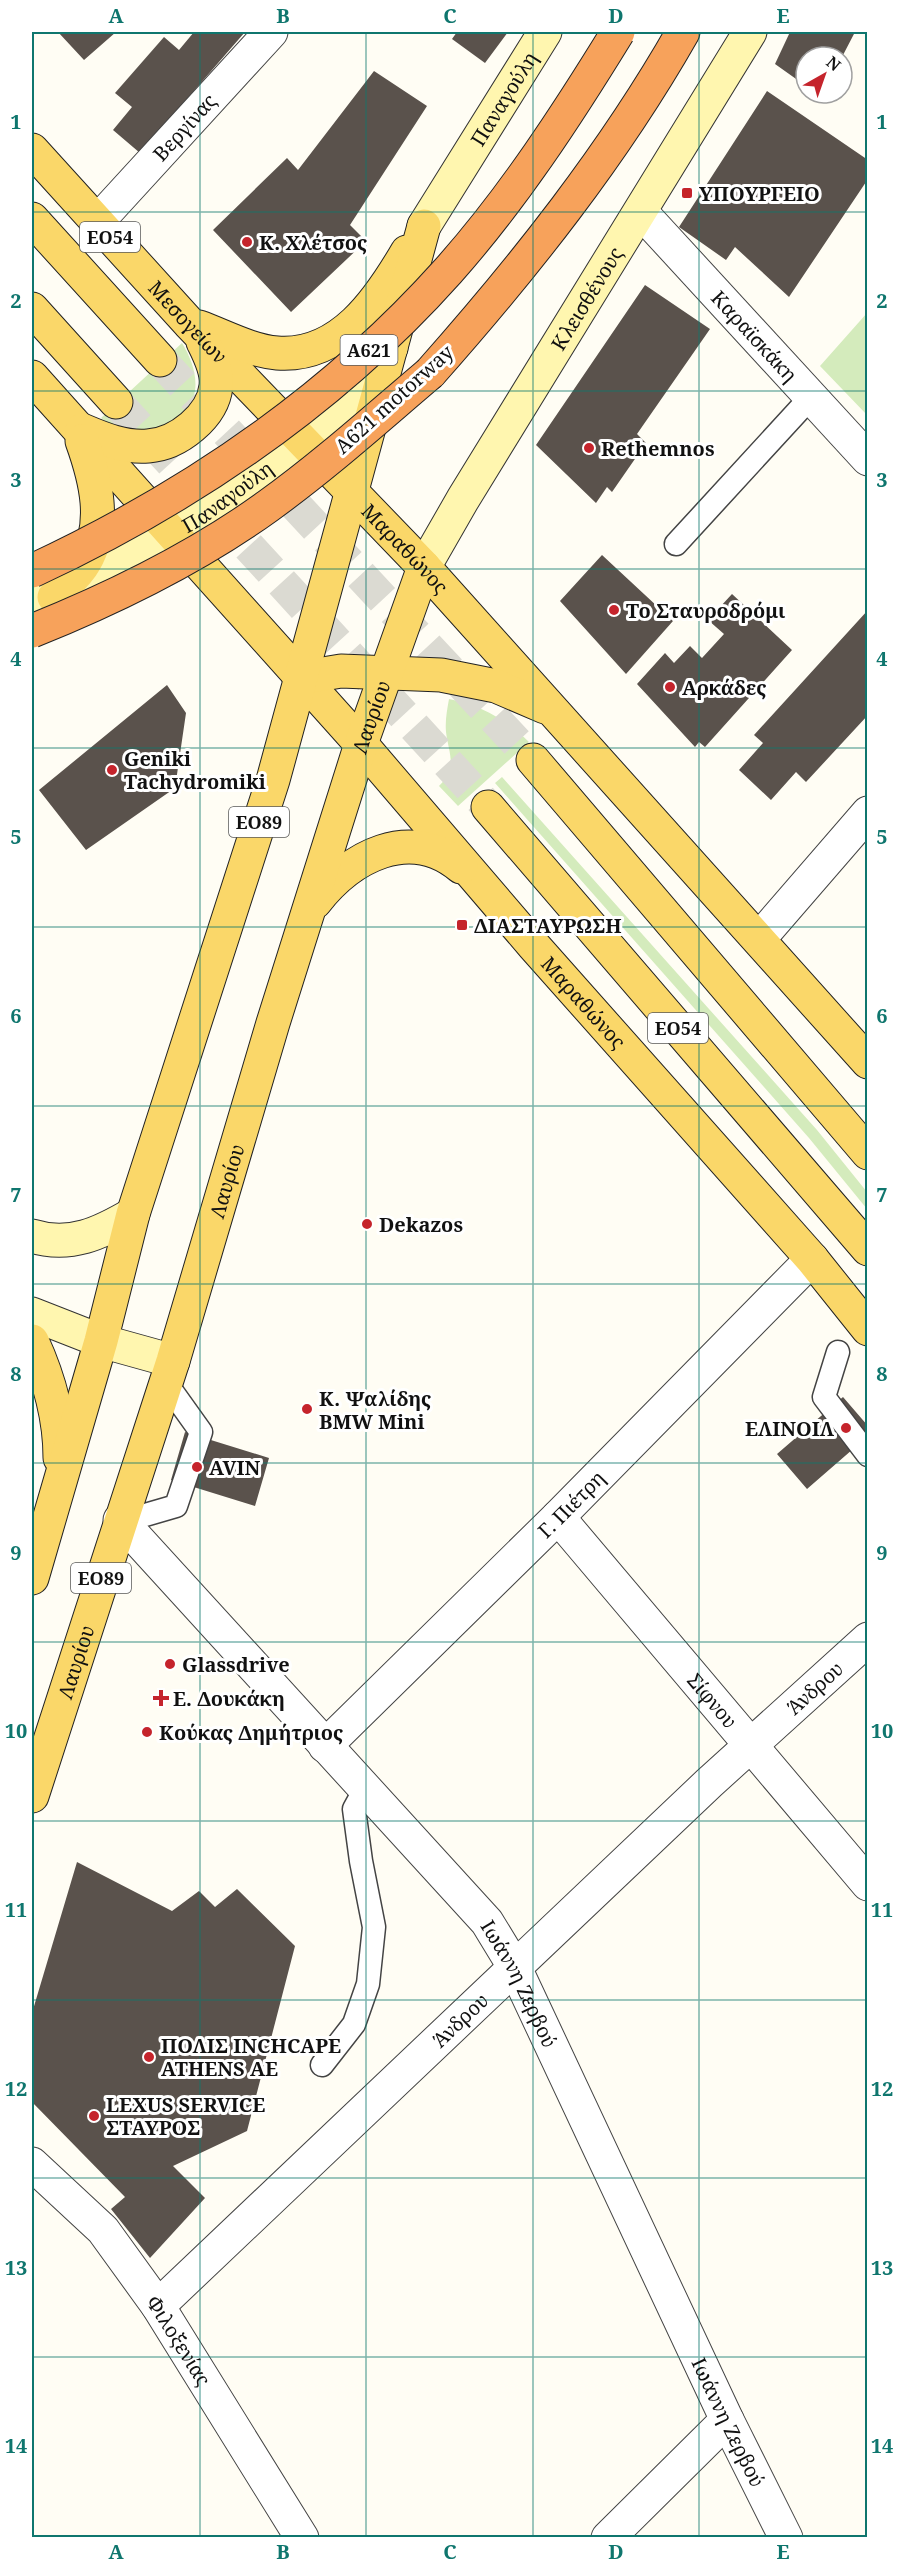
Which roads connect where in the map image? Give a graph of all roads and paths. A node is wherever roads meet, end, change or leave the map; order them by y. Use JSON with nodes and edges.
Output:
{"nodes":[{"id":1,"x":271,"y":32,"type":"edge"},
{"id":2,"x":544,"y":32,"type":"edge"},
{"id":3,"x":618,"y":32,"type":"edge"},
{"id":4,"x":683,"y":32,"type":"edge"},
{"id":5,"x":750,"y":32,"type":"edge"},
{"id":6,"x":32,"y":150,"type":"edge"},
{"id":7,"x":641,"y":212,"type":"junction"},
{"id":8,"x":32,"y":219,"type":"edge"},
{"id":9,"x":97,"y":222,"type":"junction"},
{"id":10,"x":424,"y":226,"type":"junction"},
{"id":11,"x":32,"y":309,"type":"edge"},
{"id":12,"x":189,"y":323,"type":"junction"},
{"id":13,"x":391,"y":348,"type":"junction"},
{"id":14,"x":160,"y":360,"type":"tunnel mouth"},
{"id":15,"x":32,"y":377,"type":"edge"},
{"id":16,"x":810,"y":398,"type":"junction"},
{"id":17,"x":116,"y":402,"type":"tunnel mouth"},
{"id":18,"x":77,"y":428,"type":"junction"},
{"id":19,"x":303,"y":440,"type":"junction"},
{"id":20,"x":867,"y":459,"type":"edge"},
{"id":21,"x":351,"y":490,"type":"junction"},
{"id":22,"x":172,"y":535,"type":"junction"},
{"id":23,"x":676,"y":544,"type":"dead end"},
{"id":24,"x":424,"y":567,"type":"junction"},
{"id":25,"x":32,"y":571,"type":"edge"},
{"id":26,"x":43,"y":601,"type":"edge"},
{"id":27,"x":32,"y":631,"type":"edge"},
{"id":28,"x":388,"y":672,"type":"junction"},
{"id":29,"x":299,"y":678,"type":"junction"},
{"id":30,"x":552,"y":710,"type":"junction"},
{"id":31,"x":361,"y":744,"type":"junction"},
{"id":32,"x":533,"y":760,"type":"tunnel mouth"},
{"id":33,"x":488,"y":807,"type":"tunnel mouth"},
{"id":34,"x":867,"y":813,"type":"edge"},
{"id":35,"x":485,"y":887,"type":"junction"},
{"id":36,"x":309,"y":911,"type":"junction"},
{"id":37,"x":759,"y":939,"type":"junction"},
{"id":38,"x":867,"y":1062,"type":"edge"},
{"id":39,"x":867,"y":1154,"type":"edge"},
{"id":40,"x":133,"y":1214,"type":"junction"},
{"id":41,"x":32,"y":1236,"type":"edge"},
{"id":42,"x":867,"y":1249,"type":"edge"},
{"id":43,"x":812,"y":1259,"type":"junction"},
{"id":44,"x":32,"y":1314,"type":"edge"},
{"id":45,"x":867,"y":1329,"type":"edge"},
{"id":46,"x":32,"y":1341,"type":"edge"},
{"id":47,"x":101,"y":1341,"type":"junction"},
{"id":48,"x":838,"y":1352,"type":"dead end"},
{"id":49,"x":169,"y":1372,"type":"junction"},
{"id":50,"x":867,"y":1455,"type":"edge"},
{"id":51,"x":60,"y":1481,"type":"junction"},
{"id":52,"x":558,"y":1517,"type":"junction"},
{"id":53,"x":121,"y":1521,"type":"junction"},
{"id":54,"x":32,"y":1578,"type":"edge"},
{"id":55,"x":867,"y":1639,"type":"edge"},
{"id":56,"x":752,"y":1745,"type":"junction"},
{"id":57,"x":325,"y":1746,"type":"junction"},
{"id":58,"x":365,"y":1789,"type":"junction"},
{"id":59,"x":32,"y":1796,"type":"edge"},
{"id":60,"x":867,"y":1884,"type":"edge"},
{"id":61,"x":515,"y":1968,"type":"junction"},
{"id":62,"x":322,"y":2065,"type":"dead end"},
{"id":63,"x":32,"y":2164,"type":"edge"},
{"id":64,"x":158,"y":2306,"type":"junction"},
{"id":65,"x":727,"y":2420,"type":"junction"},
{"id":66,"x":302,"y":2538,"type":"edge"},
{"id":67,"x":608,"y":2538,"type":"edge"},
{"id":68,"x":786,"y":2538,"type":"edge"}],
"edges":[{"from":1,"to":9,"type":"street","name":"Βεργίνας"},
{"from":2,"to":10,"type":"main road","name":"Παναγούλη"},
{"from":3,"to":25,"type":"highway","number":"Α621","bridge":true},
{"from":4,"to":27,"type":"highway","name":"A621 motorway","number":"Α621","bridge":true},
{"from":5,"to":7,"type":"main road","name":"Κλεισθένους"},
{"from":6,"to":9,"type":"main road","name":"Μεσογείων","number":"ΕΟ54"},
{"from":7,"to":16,"type":"street","name":"Καραϊσκάκη"},
{"from":7,"to":24,"type":"main road","name":"Κλεισθένους"},
{"from":8,"to":14,"type":"main road","number":"ΕΟ54"},
{"from":9,"to":12,"type":"main road","name":"Μεσογείων","number":"ΕΟ54"},
{"from":10,"to":12,"type":"main road"},
{"from":10,"to":13,"type":"main road"},
{"from":11,"to":17,"type":"main road"},
{"from":12,"to":18,"type":"main road"},
{"from":12,"to":19,"type":"main road","name":"Μεσογείων","number":"ΕΟ54"},
{"from":13,"to":19,"type":"main road","name":"Παναγούλη"},
{"from":13,"to":21,"type":"main road"},
{"from":15,"to":18,"type":"main road","number":"ΕΟ54"},
{"from":16,"to":20,"type":"street","name":"Καραϊσκάκη"},
{"from":16,"to":23,"type":"lane"},
{"from":18,"to":22,"type":"main road","number":"ΕΟ54"},
{"from":18,"to":26,"type":"main road"},
{"from":19,"to":21,"type":"main road","name":"Μεσογείων","number":"ΕΟ54"},
{"from":19,"to":22,"type":"main road","name":"Παναγούλη"},
{"from":21,"to":24,"type":"main road","name":"Μαραθώνος","number":"ΕΟ54"},
{"from":21,"to":29,"type":"main road","number":"ΕΟ89"},
{"from":22,"to":26,"type":"main road","name":"Παναγούλη"},
{"from":22,"to":29,"type":"main road","number":"ΕΟ54"},
{"from":24,"to":28,"type":"main road","name":"Λαυρίου","number":"ΕΟ89"},
{"from":24,"to":30,"type":"main road","name":"Μαραθώνος","number":"ΕΟ54"},
{"from":28,"to":29,"type":"main road"},
{"from":28,"to":30,"type":"main road"},
{"from":28,"to":31,"type":"main road","name":"Λαυρίου","number":"ΕΟ89"},
{"from":29,"to":31,"type":"main road","name":"Μαραθώνος","number":"ΕΟ54"},
{"from":29,"to":40,"type":"main road","number":"ΕΟ89"},
{"from":30,"to":37,"type":"main road","name":"Μαραθώνος","number":"ΕΟ54"},
{"from":31,"to":35,"type":"main road","name":"Μαραθώνος","number":"ΕΟ54"},
{"from":31,"to":36,"type":"main road","name":"Λαυρίου","number":"ΕΟ89"},
{"from":32,"to":39,"type":"main road"},
{"from":33,"to":42,"type":"main road","number":"ΕΟ54"},
{"from":34,"to":37,"type":"street"},
{"from":35,"to":36,"type":"main road"},
{"from":35,"to":43,"type":"main road","name":"Μαραθώνος","number":"ΕΟ54"},
{"from":36,"to":49,"type":"main road","name":"Λαυρίου","number":"ΕΟ89"},
{"from":37,"to":38,"type":"main road","name":"Μαραθώνος","number":"ΕΟ54"},
{"from":40,"to":41,"type":"main road"},
{"from":40,"to":47,"type":"main road","number":"ΕΟ89"},
{"from":43,"to":45,"type":"main road","name":"Μαραθώνος","number":"ΕΟ54"},
{"from":43,"to":52,"type":"street","name":"Γ. Πιέτρη"},
{"from":44,"to":47,"type":"main road"},
{"from":46,"to":51,"type":"main road"},
{"from":47,"to":49,"type":"main road"},
{"from":47,"to":51,"type":"main road","number":"ΕΟ89"},
{"from":48,"to":50,"type":"lane"},
{"from":49,"to":53,"type":"main road","name":"Λαυρίου","number":"ΕΟ89"},
{"from":49,"to":53,"type":"lane"},
{"from":51,"to":54,"type":"main road","number":"ΕΟ89"},
{"from":52,"to":56,"type":"street","name":"Σίφνου"},
{"from":52,"to":57,"type":"street","name":"Γ. Πιέτρη"},
{"from":53,"to":57,"type":"street","name":"Ιωάννη Ζερβού"},
{"from":53,"to":59,"type":"main road","name":"Λαυρίου","number":"ΕΟ89"},
{"from":55,"to":56,"type":"street","name":"Άνδρου"},
{"from":56,"to":60,"type":"street","name":"Σίφνου"},
{"from":56,"to":61,"type":"street","name":"Άνδρου"},
{"from":57,"to":58,"type":"street","name":"Ιωάννη Ζερβού"},
{"from":58,"to":61,"type":"street","name":"Ιωάννη Ζερβού"},
{"from":58,"to":62,"type":"lane"},
{"from":61,"to":64,"type":"street","name":"Άνδρου"},
{"from":61,"to":65,"type":"street","name":"Ιωάννη Ζερβού"},
{"from":63,"to":64,"type":"street","name":"Φιλοξενίας"},
{"from":64,"to":66,"type":"street","name":"Φιλοξενίας"},
{"from":65,"to":67,"type":"street"},
{"from":65,"to":68,"type":"street","name":"Ιωάννη Ζερβού"}]}
